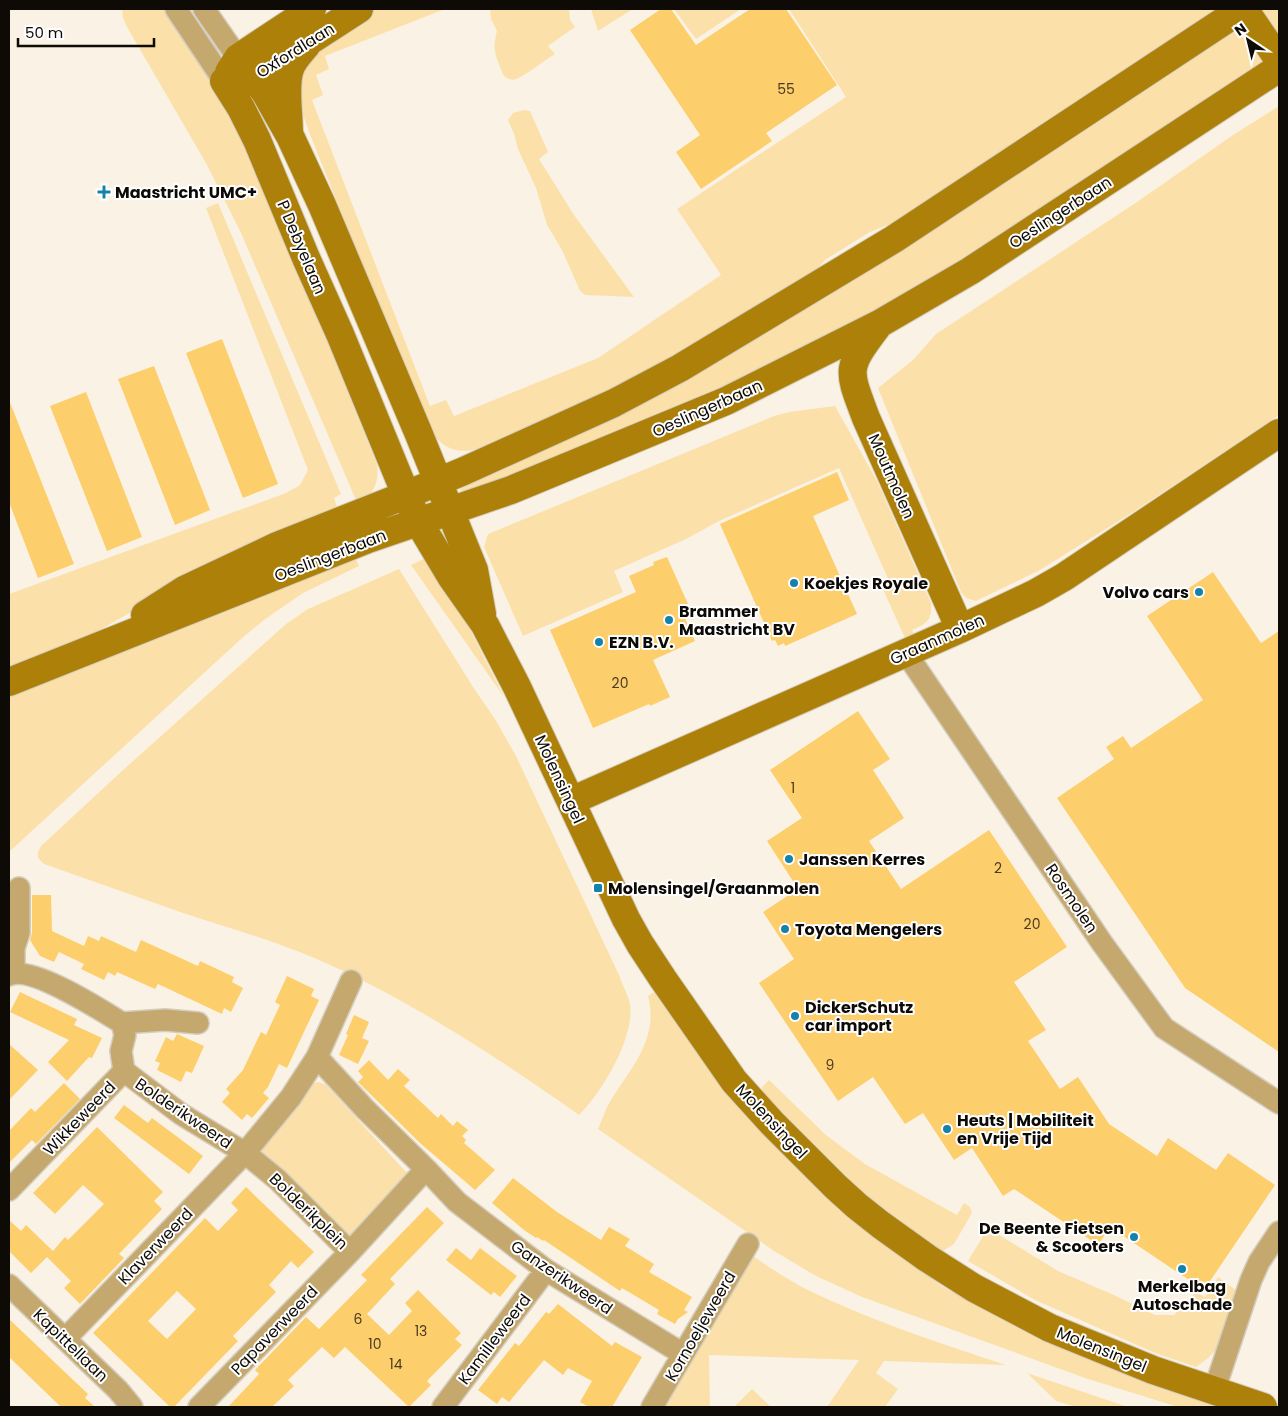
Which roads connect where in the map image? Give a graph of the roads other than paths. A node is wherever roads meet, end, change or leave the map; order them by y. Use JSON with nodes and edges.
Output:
{"nodes":[{"id":1,"x":176,"y":9,"type":"edge"},
{"id":2,"x":204,"y":9,"type":"edge"},
{"id":3,"x":312,"y":9,"type":"edge"},
{"id":4,"x":359,"y":9,"type":"edge"},
{"id":5,"x":1243,"y":9,"type":"edge"},
{"id":6,"x":309,"y":42,"type":"junction"},
{"id":7,"x":1279,"y":60,"type":"edge"},
{"id":8,"x":246,"y":67,"type":"junction"},
{"id":9,"x":1279,"y":68,"type":"edge"},
{"id":10,"x":224,"y":81,"type":"junction"},
{"id":11,"x":290,"y":136,"type":"junction"},
{"id":12,"x":879,"y":324,"type":"junction"},
{"id":13,"x":418,"y":432,"type":"junction"},
{"id":14,"x":1279,"y":433,"type":"edge"},
{"id":15,"x":489,"y":459,"type":"junction"},
{"id":16,"x":437,"y":482,"type":"junction"},
{"id":17,"x":406,"y":496,"type":"junction"},
{"id":18,"x":449,"y":511,"type":"junction"},
{"id":19,"x":418,"y":521,"type":"junction"},
{"id":20,"x":485,"y":625,"type":"junction"},
{"id":21,"x":960,"y":629,"type":"junction"},
{"id":22,"x":86,"y":651,"type":"junction"},
{"id":23,"x":906,"y":653,"type":"junction"},
{"id":24,"x":9,"y":682,"type":"edge"},
{"id":25,"x":571,"y":801,"type":"junction"},
{"id":26,"x":19,"y":888,"type":"dead end"},
{"id":27,"x":12,"y":974,"type":"edge"},
{"id":28,"x":351,"y":980,"type":"dead end"},
{"id":29,"x":122,"y":1022,"type":"junction"},
{"id":30,"x":198,"y":1023,"type":"dead end"},
{"id":31,"x":317,"y":1057,"type":"junction"},
{"id":32,"x":124,"y":1071,"type":"junction"},
{"id":33,"x":1279,"y":1103,"type":"edge"},
{"id":34,"x":245,"y":1153,"type":"junction"},
{"id":35,"x":426,"y":1169,"type":"junction"},
{"id":36,"x":9,"y":1190,"type":"edge"},
{"id":37,"x":1279,"y":1232,"type":"edge"},
{"id":38,"x":748,"y":1244,"type":"dead end"},
{"id":39,"x":350,"y":1252,"type":"junction"},
{"id":40,"x":546,"y":1270,"type":"junction"},
{"id":41,"x":9,"y":1285,"type":"edge"},
{"id":42,"x":65,"y":1339,"type":"junction"},
{"id":43,"x":683,"y":1354,"type":"junction"},
{"id":44,"x":1214,"y":1391,"type":"junction"},
{"id":45,"x":132,"y":1407,"type":"edge"},
{"id":46,"x":198,"y":1407,"type":"edge"},
{"id":47,"x":443,"y":1407,"type":"edge"},
{"id":48,"x":652,"y":1407,"type":"edge"},
{"id":49,"x":1264,"y":1407,"type":"edge"}],
"edges":[{"from":1,"to":10,"type":"street","name":"P Debyelaan"},
{"from":2,"to":8,"type":"street"},
{"from":3,"to":8,"type":"street","name":"Oxfordlaan"},
{"from":4,"to":6,"type":"street","name":"Oxfordlaan"},
{"from":5,"to":7,"type":"street"},
{"from":5,"to":15,"type":"street","name":"Oeslingerbaan"},
{"from":6,"to":8,"type":"street","name":"Oxfordlaan"},
{"from":6,"to":11,"type":"street"},
{"from":8,"to":10,"type":"street","name":"Oxfordlaan"},
{"from":8,"to":11,"type":"street"},
{"from":9,"to":12,"type":"street","name":"Oeslingerbaan"},
{"from":10,"to":17,"type":"street","name":"P Debyelaan"},
{"from":11,"to":13,"type":"street"},
{"from":12,"to":18,"type":"street","name":"Oeslingerbaan"},
{"from":12,"to":21,"type":"street","name":"Moutmolen"},
{"from":13,"to":15,"type":"street"},
{"from":13,"to":16,"type":"street","name":"Molensingel"},
{"from":14,"to":21,"type":"street","name":"Graanmolen"},
{"from":15,"to":16,"type":"street","name":"Oeslingerbaan"},
{"from":16,"to":17,"type":"street","name":"Oeslingerbaan"},
{"from":16,"to":18,"type":"street","name":"Molensingel"},
{"from":17,"to":19,"type":"street","name":"Molensingel"},
{"from":17,"to":22,"type":"street","name":"Oeslingerbaan"},
{"from":18,"to":19,"type":"street","name":"Oeslingerbaan"},
{"from":18,"to":20,"type":"street","name":"Molensingel"},
{"from":19,"to":20,"type":"street","name":"Molensingel"},
{"from":19,"to":22,"type":"street","name":"Oeslingerbaan"},
{"from":20,"to":25,"type":"street","name":"Molensingel"},
{"from":21,"to":23,"type":"street","name":"Graanmolen"},
{"from":22,"to":24,"type":"street","name":"Oeslingerbaan"},
{"from":23,"to":25,"type":"street","name":"Graanmolen"},
{"from":23,"to":33,"type":"street","name":"Rosmolen"},
{"from":25,"to":44,"type":"street","name":"Molensingel"},
{"from":26,"to":27,"type":"street"},
{"from":27,"to":29,"type":"street"},
{"from":28,"to":31,"type":"street"},
{"from":29,"to":30,"type":"street"},
{"from":29,"to":32,"type":"street","name":"Wikkeweerd"},
{"from":31,"to":34,"type":"street"},
{"from":31,"to":35,"type":"street"},
{"from":32,"to":34,"type":"street","name":"Bolderikweerd"},
{"from":32,"to":36,"type":"street","name":"Wikkeweerd"},
{"from":34,"to":39,"type":"street","name":"Bolderikplein"},
{"from":34,"to":42,"type":"street","name":"Klaverweerd"},
{"from":35,"to":39,"type":"street","name":"Bolderikplein"},
{"from":35,"to":40,"type":"street","name":"Ganzerikweerd"},
{"from":37,"to":44,"type":"street"},
{"from":38,"to":43,"type":"street","name":"Kornoeljeweerd"},
{"from":39,"to":46,"type":"street","name":"Papaverweerd"},
{"from":40,"to":43,"type":"street","name":"Ganzerikweerd"},
{"from":40,"to":47,"type":"street","name":"Kamilleweerd"},
{"from":41,"to":42,"type":"street","name":"Kapittellaan"},
{"from":42,"to":45,"type":"street","name":"Kapittellaan"},
{"from":43,"to":48,"type":"street","name":"Kornoeljeweerd"},
{"from":44,"to":49,"type":"street","name":"Molensingel"}]}
